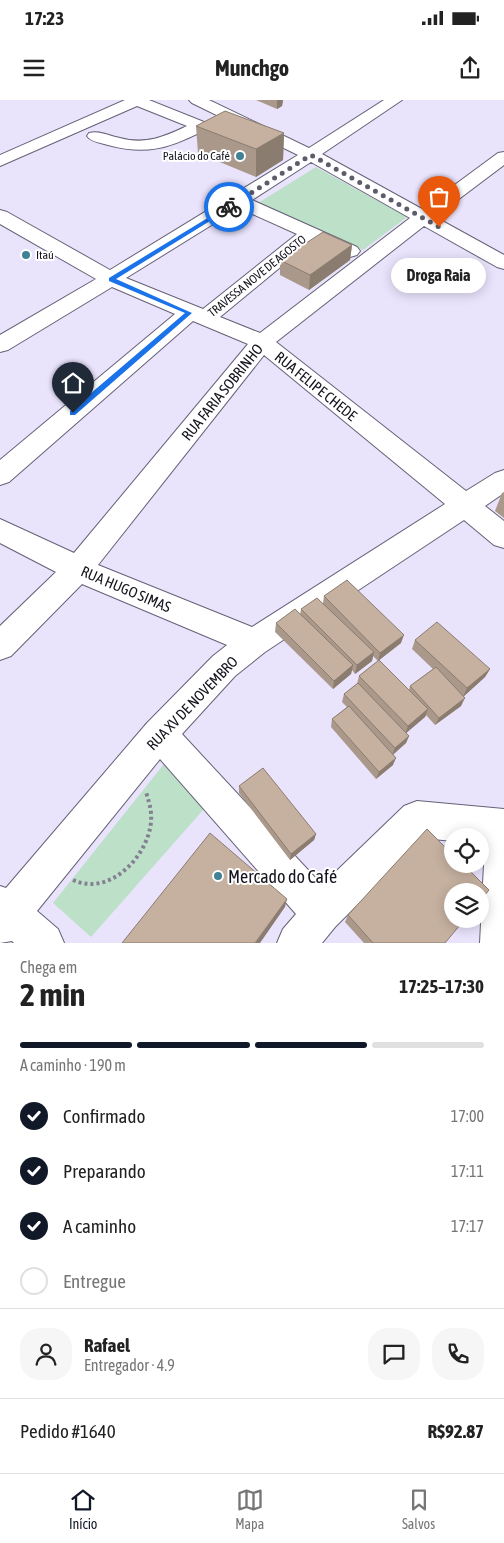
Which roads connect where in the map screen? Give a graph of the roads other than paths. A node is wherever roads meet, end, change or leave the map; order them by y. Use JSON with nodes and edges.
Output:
{"nodes":[{"id":1,"x":115,"y":100,"type":"edge"},
{"id":2,"x":136,"y":100,"type":"edge"},
{"id":3,"x":197,"y":100,"type":"edge"},
{"id":4,"x":394,"y":100,"type":"edge"},
{"id":5,"x":161,"y":105,"type":"edge"},
{"id":6,"x":201,"y":126,"type":"junction"},
{"id":7,"x":95,"y":136,"type":"dead end"},
{"id":8,"x":338,"y":137,"type":"junction"},
{"id":9,"x":272,"y":138,"type":"junction"},
{"id":10,"x":245,"y":144,"type":"edge"},
{"id":11,"x":0,"y":149,"type":"edge"},
{"id":12,"x":504,"y":157,"type":"edge"},
{"id":13,"x":280,"y":158,"type":"edge"},
{"id":14,"x":304,"y":160,"type":"junction"},
{"id":15,"x":0,"y":161,"type":"edge"},
{"id":16,"x":240,"y":201,"type":"junction"},
{"id":17,"x":0,"y":216,"type":"edge"},
{"id":18,"x":423,"y":218,"type":"junction"},
{"id":19,"x":310,"y":233,"type":"junction"},
{"id":20,"x":367,"y":258,"type":"junction"},
{"id":21,"x":504,"y":263,"type":"edge"},
{"id":22,"x":111,"y":279,"type":"junction"},
{"id":23,"x":196,"y":316,"type":"junction"},
{"id":24,"x":262,"y":342,"type":"junction"},
{"id":25,"x":0,"y":344,"type":"edge"},
{"id":26,"x":0,"y":475,"type":"edge"},
{"id":27,"x":504,"y":480,"type":"edge"},
{"id":28,"x":466,"y":506,"type":"junction"},
{"id":29,"x":0,"y":530,"type":"edge"},
{"id":30,"x":504,"y":537,"type":"edge"},
{"id":31,"x":78,"y":569,"type":"junction"},
{"id":32,"x":254,"y":642,"type":"junction"},
{"id":33,"x":0,"y":646,"type":"edge"},
{"id":34,"x":159,"y":734,"type":"junction"},
{"id":35,"x":503,"y":827,"type":"edge"},
{"id":36,"x":321,"y":913,"type":"junction"},
{"id":37,"x":3,"y":915,"type":"edge"},
{"id":38,"x":44,"y":943,"type":"edge"},
{"id":39,"x":297,"y":943,"type":"edge"},
{"id":40,"x":500,"y":943,"type":"edge"}],
"edges":[{"from":1,"to":11,"type":"street"},
{"from":2,"to":5,"type":"street"},
{"from":2,"to":15,"type":"street"},
{"from":3,"to":9,"type":"street"},
{"from":4,"to":8,"type":"street"},
{"from":5,"to":6,"type":"street"},
{"from":6,"to":7,"type":"street"},
{"from":6,"to":10,"type":"street"},
{"from":8,"to":9,"type":"street"},
{"from":8,"to":14,"type":"street"},
{"from":9,"to":14,"type":"street"},
{"from":12,"to":18,"type":"street","name":"RUA FARIA SOBRINHO"},
{"from":13,"to":14,"type":"street"},
{"from":14,"to":16,"type":"street"},
{"from":14,"to":18,"type":"street"},
{"from":16,"to":19,"type":"street"},
{"from":16,"to":22,"type":"street"},
{"from":17,"to":22,"type":"street","name":"RUA FELIPE CHEDE"},
{"from":18,"to":20,"type":"street","name":"RUA FARIA SOBRINHO"},
{"from":18,"to":21,"type":"street"},
{"from":19,"to":20,"type":"street"},
{"from":19,"to":23,"type":"street","name":"TRAVESSA NOVE DE AGOSTO"},
{"from":20,"to":24,"type":"street","name":"RUA FARIA SOBRINHO"},
{"from":22,"to":23,"type":"street","name":"RUA FELIPE CHEDE"},
{"from":22,"to":25,"type":"street"},
{"from":23,"to":24,"type":"street","name":"RUA FELIPE CHEDE"},
{"from":23,"to":26,"type":"street","name":"TRAVESSA NOVE DE AGOSTO"},
{"from":24,"to":28,"type":"street","name":"RUA FELIPE CHEDE"},
{"from":24,"to":31,"type":"street","name":"RUA FARIA SOBRINHO"},
{"from":27,"to":28,"type":"street","name":"RUA XV DE NOVEMBRO"},
{"from":28,"to":30,"type":"street","name":"RUA FELIPE CHEDE"},
{"from":28,"to":32,"type":"street","name":"RUA XV DE NOVEMBRO"},
{"from":29,"to":31,"type":"street","name":"RUA HUGO SIMAS"},
{"from":31,"to":32,"type":"street","name":"RUA HUGO SIMAS"},
{"from":31,"to":33,"type":"street","name":"RUA FARIA SOBRINHO"},
{"from":32,"to":34,"type":"street","name":"RUA XV DE NOVEMBRO"},
{"from":34,"to":36,"type":"street"},
{"from":34,"to":37,"type":"street","name":"RUA XV DE NOVEMBRO"},
{"from":35,"to":36,"type":"street"},
{"from":35,"to":40,"type":"street"},
{"from":36,"to":39,"type":"street"},
{"from":37,"to":38,"type":"street"}]}
